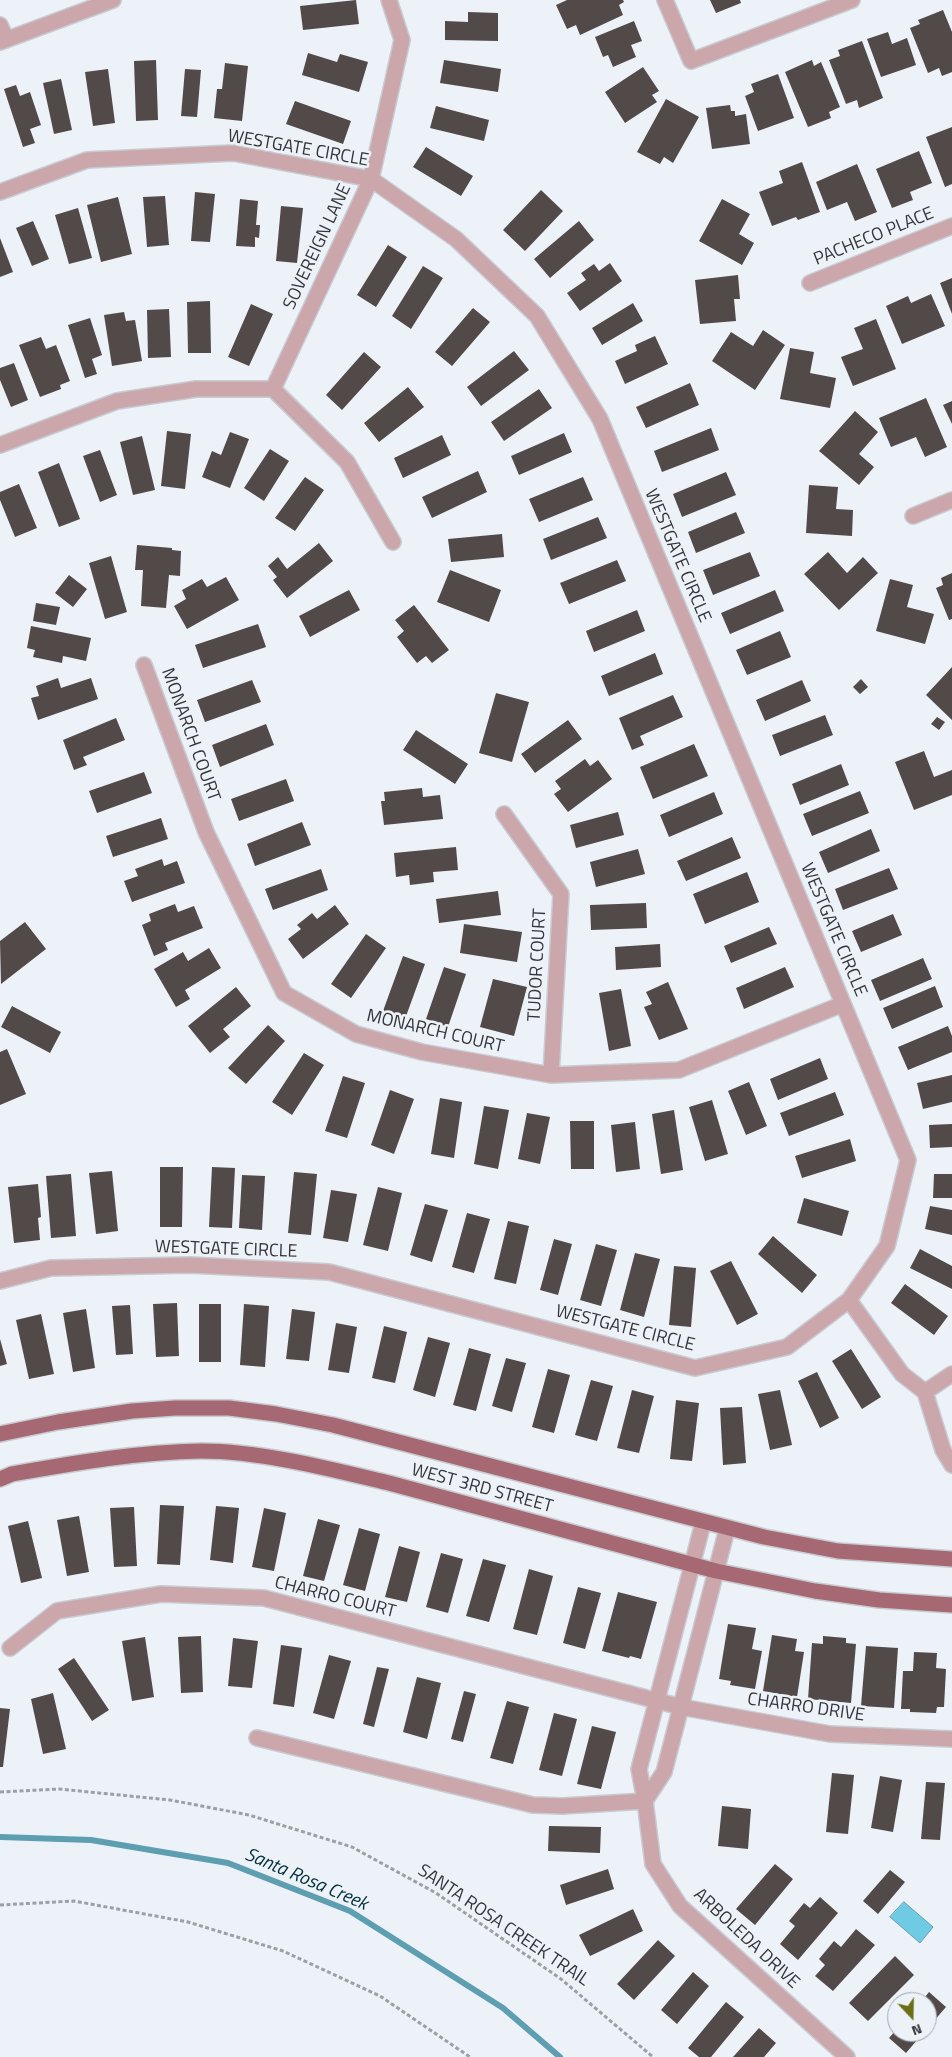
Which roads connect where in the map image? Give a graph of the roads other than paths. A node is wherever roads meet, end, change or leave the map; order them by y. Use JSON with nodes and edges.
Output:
{"nodes":[{"id":1,"x":113,"y":0,"type":"edge"},
{"id":2,"x":389,"y":0,"type":"edge"},
{"id":3,"x":665,"y":0,"type":"edge"},
{"id":4,"x":852,"y":0,"type":"edge"},
{"id":5,"x":0,"y":25,"type":"edge"},
{"id":6,"x":3,"y":40,"type":"edge"},
{"id":7,"x":371,"y":179,"type":"junction"},
{"id":8,"x":0,"y":192,"type":"edge"},
{"id":9,"x":952,"y":226,"type":"edge"},
{"id":10,"x":810,"y":283,"type":"dead end"},
{"id":11,"x":273,"y":389,"type":"junction"},
{"id":12,"x":0,"y":445,"type":"edge"},
{"id":13,"x":952,"y":500,"type":"edge"},
{"id":14,"x":913,"y":516,"type":"dead end"},
{"id":15,"x":393,"y":542,"type":"dead end"},
{"id":16,"x":144,"y":665,"type":"dead end"},
{"id":17,"x":504,"y":814,"type":"dead end"},
{"id":18,"x":843,"y":1004,"type":"junction"},
{"id":19,"x":551,"y":1075,"type":"junction"},
{"id":20,"x":0,"y":1281,"type":"edge"},
{"id":21,"x":850,"y":1300,"type":"junction"},
{"id":22,"x":952,"y":1374,"type":"edge"},
{"id":23,"x":925,"y":1392,"type":"junction"},
{"id":24,"x":0,"y":1434,"type":"edge"},
{"id":25,"x":952,"y":1465,"type":"edge"},
{"id":26,"x":0,"y":1478,"type":"edge"},
{"id":27,"x":703,"y":1522,"type":"junction"},
{"id":28,"x":727,"y":1529,"type":"junction"},
{"id":29,"x":952,"y":1559,"type":"edge"},
{"id":30,"x":691,"y":1565,"type":"junction"},
{"id":31,"x":716,"y":1571,"type":"junction"},
{"id":32,"x":952,"y":1605,"type":"edge"},
{"id":33,"x":10,"y":1648,"type":"dead end"},
{"id":34,"x":657,"y":1700,"type":"junction"},
{"id":35,"x":681,"y":1707,"type":"junction"},
{"id":36,"x":257,"y":1738,"type":"dead end"},
{"id":37,"x":952,"y":1739,"type":"edge"},
{"id":38,"x":645,"y":1801,"type":"junction"},
{"id":39,"x":847,"y":2057,"type":"edge"}],
"edges":[{"from":1,"to":6,"type":"street"},
{"from":2,"to":7,"type":"street","name":"SOVEREIGN LANE"},
{"from":3,"to":4,"type":"street"},
{"from":5,"to":6,"type":"street"},
{"from":7,"to":8,"type":"street","name":"WESTGATE CIRCLE"},
{"from":7,"to":11,"type":"street","name":"SOVEREIGN LANE"},
{"from":7,"to":18,"type":"street","name":"WESTGATE CIRCLE"},
{"from":9,"to":10,"type":"street","name":"PACHECO PLACE"},
{"from":11,"to":12,"type":"street"},
{"from":11,"to":15,"type":"street"},
{"from":13,"to":14,"type":"street"},
{"from":16,"to":19,"type":"street","name":"MONARCH COURT"},
{"from":17,"to":19,"type":"street","name":"TUDOR COURT"},
{"from":18,"to":19,"type":"street","name":"MONARCH COURT"},
{"from":18,"to":21,"type":"street","name":"WESTGATE CIRCLE"},
{"from":20,"to":21,"type":"street","name":"WESTGATE CIRCLE"},
{"from":21,"to":23,"type":"street"},
{"from":22,"to":23,"type":"street"},
{"from":23,"to":25,"type":"street"},
{"from":24,"to":27,"type":"main road","name":"WEST 3RD STREET"},
{"from":26,"to":30,"type":"main road","name":"WEST 3RD STREET"},
{"from":27,"to":28,"type":"main road","name":"WEST 3RD STREET"},
{"from":27,"to":30,"type":"street","name":"ARBOLEDA DRIVE"},
{"from":28,"to":29,"type":"main road","name":"WEST 3RD STREET"},
{"from":28,"to":31,"type":"street"},
{"from":30,"to":31,"type":"main road","name":"WEST 3RD STREET"},
{"from":30,"to":34,"type":"street","name":"ARBOLEDA DRIVE"},
{"from":31,"to":32,"type":"main road","name":"WEST 3RD STREET"},
{"from":31,"to":35,"type":"street"},
{"from":33,"to":34,"type":"street","name":"CHARRO COURT"},
{"from":34,"to":35,"type":"street","name":"CHARRO DRIVE"},
{"from":34,"to":38,"type":"street","name":"ARBOLEDA DRIVE"},
{"from":35,"to":37,"type":"street","name":"CHARRO DRIVE"},
{"from":35,"to":38,"type":"street"},
{"from":36,"to":38,"type":"street"},
{"from":38,"to":39,"type":"street","name":"ARBOLEDA DRIVE"}]}
